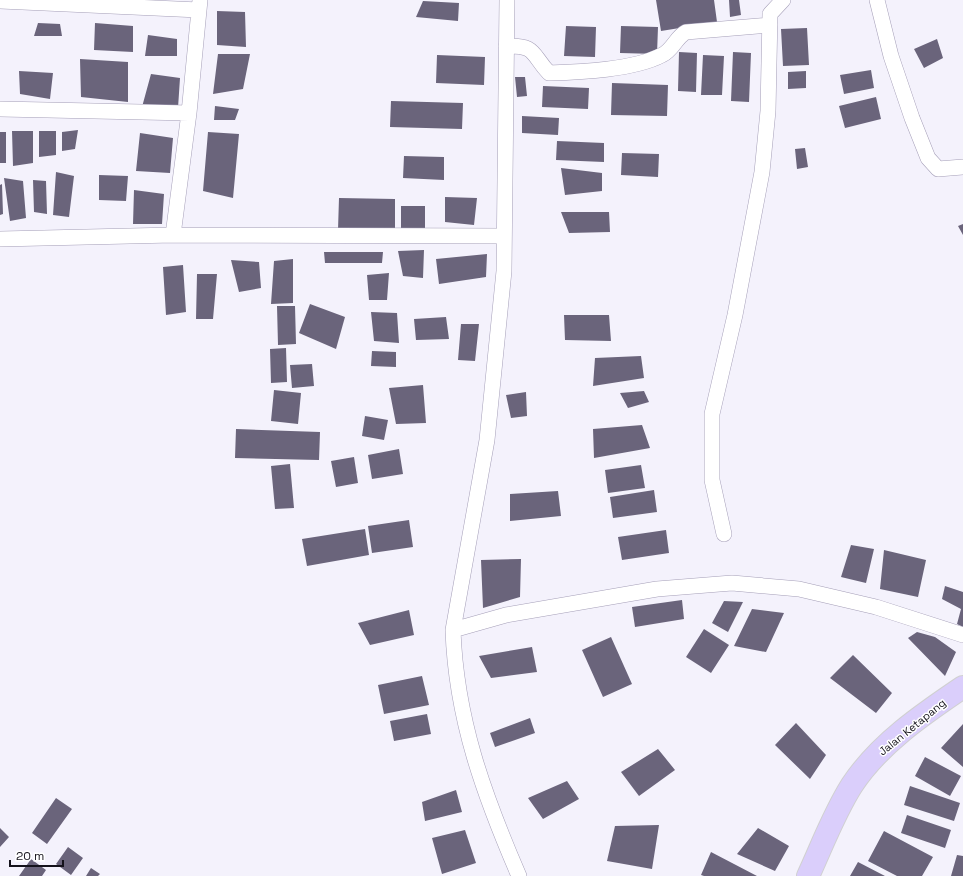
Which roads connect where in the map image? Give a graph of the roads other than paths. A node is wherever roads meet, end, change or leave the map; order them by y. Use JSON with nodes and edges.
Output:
{"nodes":[{"id":1,"x":506,"y":0,"type":"edge"},
{"id":2,"x":783,"y":0,"type":"edge"},
{"id":3,"x":877,"y":0,"type":"edge"},
{"id":4,"x":0,"y":1,"type":"edge"},
{"id":5,"x":199,"y":5,"type":"edge"},
{"id":6,"x":770,"y":25,"type":"junction"},
{"id":7,"x":506,"y":46,"type":"junction"},
{"id":8,"x":0,"y":109,"type":"edge"},
{"id":9,"x":189,"y":113,"type":"junction"},
{"id":10,"x":963,"y":167,"type":"edge"},
{"id":11,"x":173,"y":235,"type":"junction"},
{"id":12,"x":504,"y":236,"type":"junction"},
{"id":13,"x":0,"y":239,"type":"edge"},
{"id":14,"x":724,"y":534,"type":"dead end"},
{"id":15,"x":453,"y":630,"type":"junction"},
{"id":16,"x":963,"y":635,"type":"edge"},
{"id":17,"x":962,"y":689,"type":"edge"},
{"id":18,"x":519,"y":876,"type":"edge"},
{"id":19,"x":808,"y":876,"type":"edge"}],
"edges":[{"from":1,"to":7,"type":"street"},
{"from":2,"to":6,"type":"street"},
{"from":3,"to":10,"type":"street"},
{"from":4,"to":5,"type":"street"},
{"from":5,"to":9,"type":"street"},
{"from":6,"to":7,"type":"street"},
{"from":6,"to":14,"type":"street"},
{"from":7,"to":12,"type":"street"},
{"from":8,"to":9,"type":"street"},
{"from":9,"to":11,"type":"street"},
{"from":11,"to":12,"type":"street"},
{"from":11,"to":13,"type":"street"},
{"from":12,"to":15,"type":"street"},
{"from":15,"to":16,"type":"street"},
{"from":15,"to":18,"type":"street"},
{"from":17,"to":19,"type":"main road","name":"Jalan Ketapang"}]}
